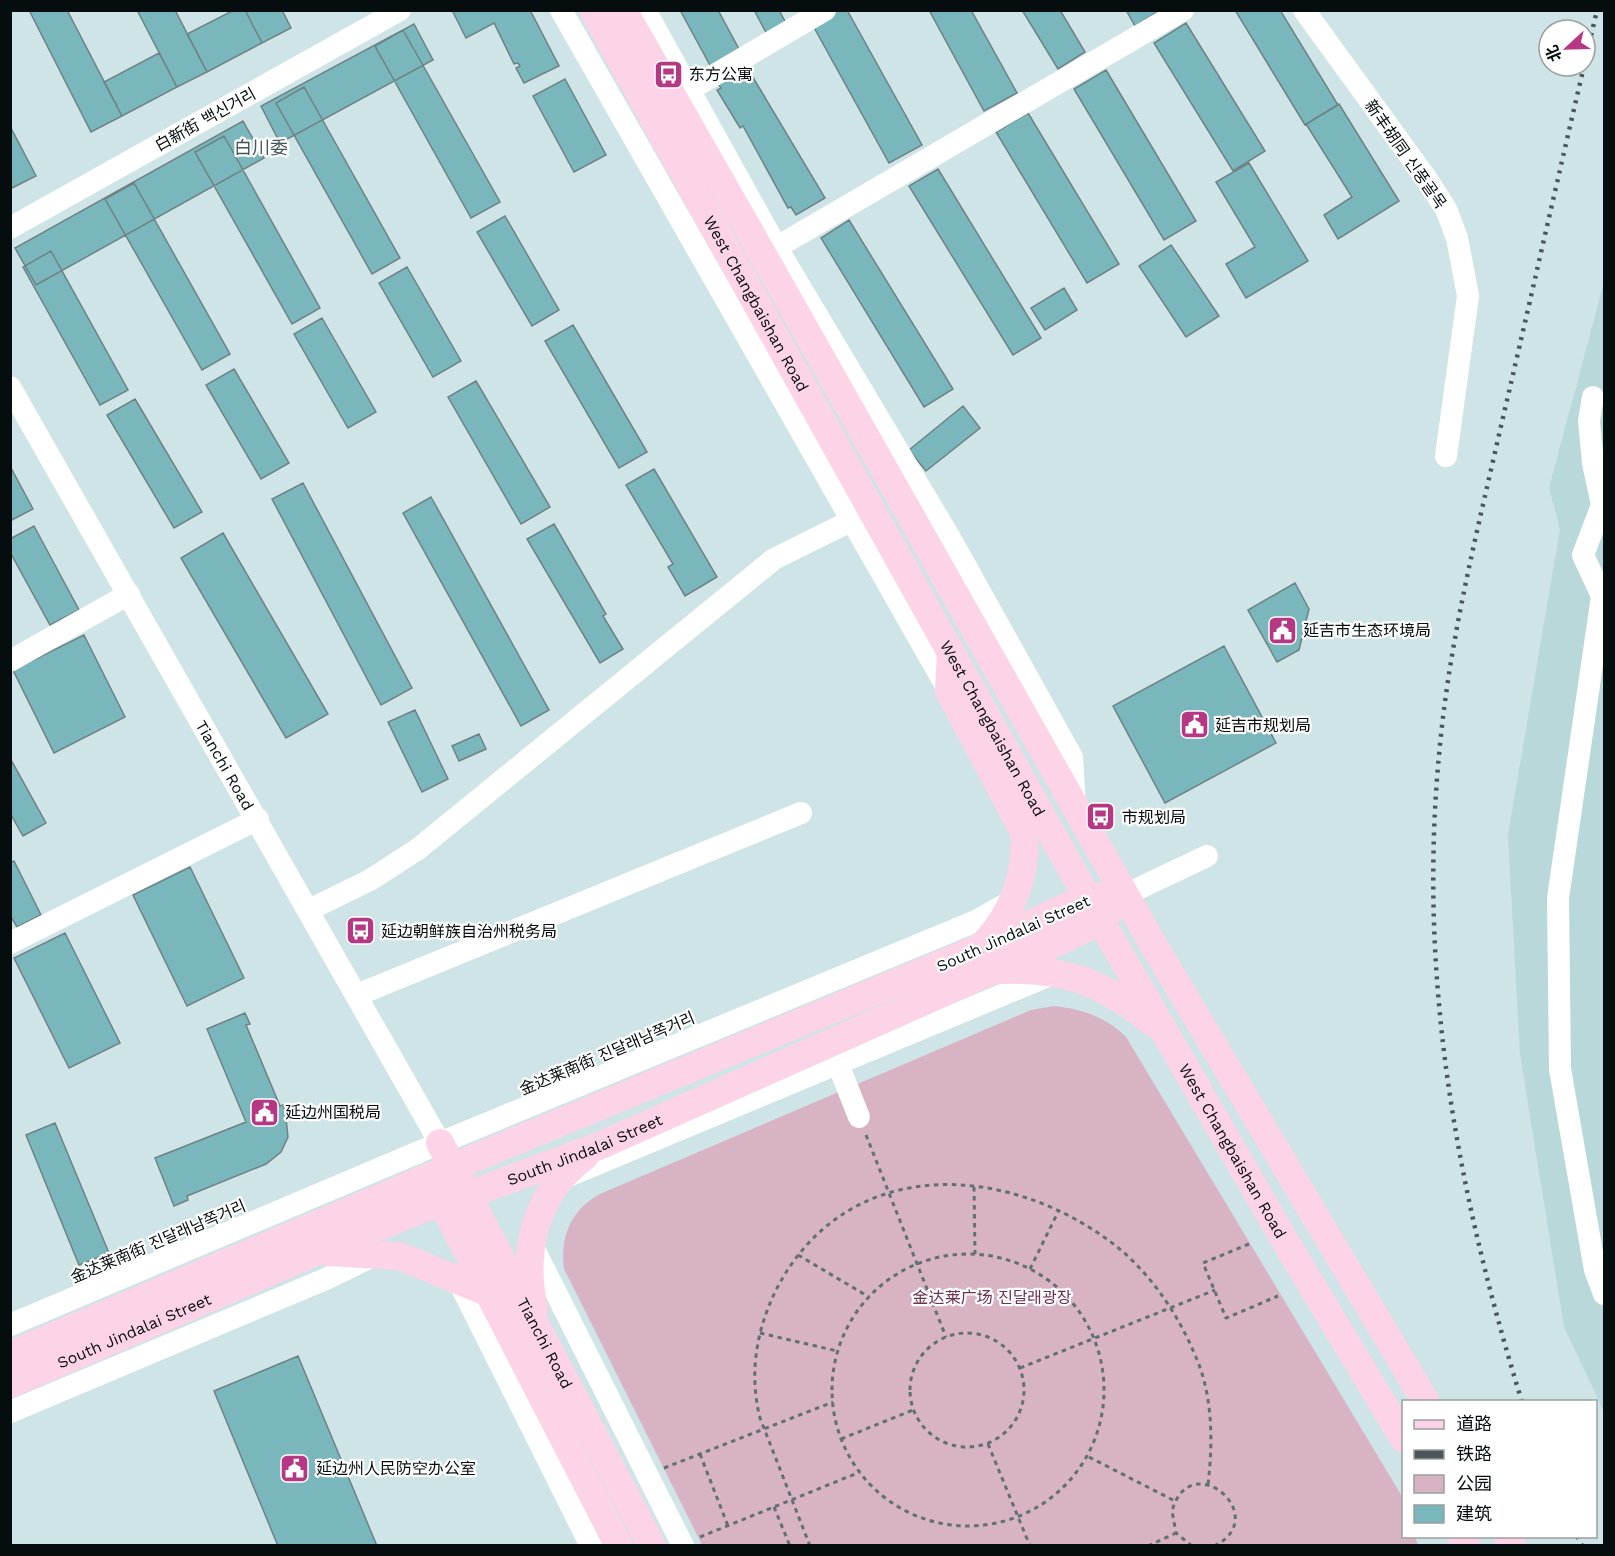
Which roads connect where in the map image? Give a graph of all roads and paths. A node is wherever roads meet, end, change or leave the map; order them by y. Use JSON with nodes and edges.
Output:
{"nodes":[{"id":1,"x":400,"y":10,"type":"edge"},
{"id":2,"x":561,"y":10,"type":"edge"},
{"id":3,"x":593,"y":10,"type":"edge"},
{"id":4,"x":622,"y":10,"type":"edge"},
{"id":5,"x":645,"y":10,"type":"edge"},
{"id":6,"x":825,"y":10,"type":"edge"},
{"id":7,"x":1183,"y":10,"type":"edge"},
{"id":8,"x":1304,"y":10,"type":"edge"},
{"id":9,"x":689,"y":90,"type":"junction"},
{"id":10,"x":10,"y":228,"type":"edge"},
{"id":11,"x":770,"y":251,"type":"junction"},
{"id":12,"x":10,"y":387,"type":"edge"},
{"id":13,"x":1593,"y":397,"type":"dead end"},
{"id":14,"x":1446,"y":456,"type":"dead end"},
{"id":15,"x":861,"y":516,"type":"junction"},
{"id":16,"x":129,"y":594,"type":"junction"},
{"id":17,"x":951,"y":652,"type":"junction"},
{"id":18,"x":10,"y":661,"type":"edge"},
{"id":19,"x":949,"y":691,"type":"junction"},
{"id":20,"x":801,"y":813,"type":"dead end"},
{"id":21,"x":258,"y":819,"type":"junction"},
{"id":22,"x":1207,"y":856,"type":"dead end"},
{"id":23,"x":1125,"y":895,"type":"junction"},
{"id":24,"x":1013,"y":900,"type":"junction"},
{"id":25,"x":1094,"y":909,"type":"junction"},
{"id":26,"x":309,"y":910,"type":"junction"},
{"id":27,"x":10,"y":943,"type":"edge"},
{"id":28,"x":986,"y":959,"type":"junction"},
{"id":29,"x":1055,"y":973,"type":"junction"},
{"id":30,"x":357,"y":995,"type":"junction"},
{"id":31,"x":1194,"y":1013,"type":"junction"},
{"id":32,"x":1163,"y":1031,"type":"junction"},
{"id":33,"x":838,"y":1064,"type":"junction"},
{"id":34,"x":859,"y":1117,"type":"joint"},
{"id":35,"x":440,"y":1143,"type":"junction"},
{"id":36,"x":599,"y":1146,"type":"junction"},
{"id":37,"x":442,"y":1172,"type":"junction"},
{"id":38,"x":561,"y":1179,"type":"junction"},
{"id":39,"x":974,"y":1187,"type":"junction"},
{"id":40,"x":889,"y":1192,"type":"junction"},
{"id":41,"x":455,"y":1198,"type":"junction"},
{"id":42,"x":1059,"y":1209,"type":"junction"},
{"id":43,"x":531,"y":1243,"type":"junction"},
{"id":44,"x":1250,"y":1244,"type":"dead end"},
{"id":45,"x":316,"y":1252,"type":"junction"},
{"id":46,"x":378,"y":1253,"type":"junction"},
{"id":47,"x":975,"y":1254,"type":"junction"},
{"id":48,"x":798,"y":1255,"type":"junction"},
{"id":49,"x":917,"y":1264,"type":"junction"},
{"id":50,"x":1030,"y":1269,"type":"junction"},
{"id":51,"x":457,"y":1278,"type":"junction"},
{"id":52,"x":1215,"y":1290,"type":"junction"},
{"id":53,"x":487,"y":1292,"type":"junction"},
{"id":54,"x":1605,"y":1294,"type":"edge"},
{"id":55,"x":1278,"y":1296,"type":"dead end"},
{"id":56,"x":869,"y":1297,"type":"junction"},
{"id":57,"x":1170,"y":1308,"type":"junction"},
{"id":58,"x":10,"y":1325,"type":"edge"},
{"id":59,"x":760,"y":1333,"type":"junction"},
{"id":60,"x":540,"y":1335,"type":"junction"},
{"id":61,"x":945,"y":1337,"type":"junction"},
{"id":62,"x":1093,"y":1339,"type":"junction"},
{"id":63,"x":837,"y":1352,"type":"junction"},
{"id":64,"x":10,"y":1354,"type":"edge"},
{"id":65,"x":1020,"y":1368,"type":"junction"},
{"id":66,"x":10,"y":1384,"type":"edge"},
{"id":67,"x":1425,"y":1400,"type":"edge"},
{"id":68,"x":833,"y":1401,"type":"junction"},
{"id":69,"x":914,"y":1410,"type":"junction"},
{"id":70,"x":10,"y":1412,"type":"edge"},
{"id":71,"x":764,"y":1429,"type":"junction"},
{"id":72,"x":1402,"y":1435,"type":"edge"},
{"id":73,"x":841,"y":1439,"type":"junction"},
{"id":74,"x":988,"y":1444,"type":"junction"},
{"id":75,"x":700,"y":1454,"type":"junction"},
{"id":76,"x":1088,"y":1456,"type":"junction"},
{"id":77,"x":660,"y":1470,"type":"dead end"},
{"id":78,"x":860,"y":1472,"type":"junction"},
{"id":79,"x":1208,"y":1485,"type":"junction"},
{"id":80,"x":792,"y":1500,"type":"junction"},
{"id":81,"x":1175,"y":1501,"type":"junction"},
{"id":82,"x":774,"y":1507,"type":"junction"},
{"id":83,"x":1018,"y":1516,"type":"junction"},
{"id":84,"x":728,"y":1526,"type":"junction"},
{"id":85,"x":1176,"y":1533,"type":"junction"},
{"id":86,"x":689,"y":1542,"type":"edge"},
{"id":87,"x":591,"y":1545,"type":"edge"},
{"id":88,"x":619,"y":1545,"type":"edge"},
{"id":89,"x":652,"y":1545,"type":"edge"},
{"id":90,"x":790,"y":1545,"type":"edge"},
{"id":91,"x":810,"y":1545,"type":"edge"},
{"id":92,"x":1030,"y":1545,"type":"edge"},
{"id":93,"x":1148,"y":1545,"type":"edge"},
{"id":94,"x":1192,"y":1545,"type":"edge"},
{"id":95,"x":1216,"y":1545,"type":"edge"}],
"edges":[{"from":1,"to":10,"type":"street","name":"白新街 백신거리"},
{"from":2,"to":15,"type":"street","name":"West Changbaishan Road"},
{"from":3,"to":15,"type":"main road","name":"West Changbaishan Road"},
{"from":4,"to":11,"type":"main road","name":"West Changbaishan Road"},
{"from":5,"to":9,"type":"street","name":"West Changbaishan Road"},
{"from":6,"to":9,"type":"street"},
{"from":7,"to":11,"type":"street"},
{"from":8,"to":14,"type":"street","name":"新丰胡同 신풍골목"},
{"from":9,"to":11,"type":"street","name":"West Changbaishan Road"},
{"from":11,"to":23,"type":"main road","name":"West Changbaishan Road"},
{"from":12,"to":16,"type":"street","name":"Tianchi Road"},
{"from":13,"to":54,"type":"street"},
{"from":15,"to":17,"type":"main road","name":"West Changbaishan Road"},
{"from":15,"to":19,"type":"street","name":"West Changbaishan Road"},
{"from":15,"to":26,"type":"street"},
{"from":16,"to":18,"type":"street"},
{"from":16,"to":21,"type":"street","name":"Tianchi Road"},
{"from":17,"to":19,"type":"main road"},
{"from":17,"to":25,"type":"main road","name":"West Changbaishan Road"},
{"from":19,"to":24,"type":"main road"},
{"from":20,"to":30,"type":"street"},
{"from":21,"to":26,"type":"street","name":"Tianchi Road"},
{"from":21,"to":27,"type":"street"},
{"from":22,"to":23,"type":"street"},
{"from":23,"to":25,"type":"main road","name":"South Jindalai Street"},
{"from":23,"to":31,"type":"main road","name":"West Changbaishan Road"},
{"from":24,"to":28,"type":"main road"},
{"from":24,"to":35,"type":"street","name":"South Jindalai Street"},
{"from":25,"to":28,"type":"main road","name":"South Jindalai Street"},
{"from":25,"to":32,"type":"main road","name":"West Changbaishan Road"},
{"from":26,"to":30,"type":"street","name":"Tianchi Road"},
{"from":28,"to":29,"type":"main road"},
{"from":28,"to":36,"type":"main road","name":"South Jindalai Street"},
{"from":28,"to":37,"type":"main road","name":"South Jindalai Street"},
{"from":29,"to":32,"type":"main road"},
{"from":29,"to":33,"type":"street","name":"South Jindalai Street"},
{"from":30,"to":35,"type":"street","name":"Tianchi Road"},
{"from":31,"to":32,"type":"main road"},
{"from":31,"to":67,"type":"main road","name":"West Changbaishan Road"},
{"from":32,"to":72,"type":"main road","name":"West Changbaishan Road"},
{"from":33,"to":34,"type":"street"},
{"from":33,"to":38,"type":"street","name":"South Jindalai Street"},
{"from":34,"to":40,"type":"path"},
{"from":35,"to":37,"type":"main road"},
{"from":35,"to":58,"type":"street","name":"South Jindalai Street"},
{"from":36,"to":38,"type":"main road"},
{"from":36,"to":41,"type":"main road","name":"South Jindalai Street"},
{"from":37,"to":41,"type":"main road","name":"Tianchi Road"},
{"from":37,"to":64,"type":"main road","name":"South Jindalai Street"},
{"from":38,"to":43,"type":"main road"},
{"from":39,"to":40,"type":"path"},
{"from":39,"to":42,"type":"path"},
{"from":39,"to":47,"type":"path"},
{"from":40,"to":48,"type":"path"},
{"from":40,"to":49,"type":"path"},
{"from":41,"to":45,"type":"main road","name":"South Jindalai Street"},
{"from":41,"to":53,"type":"main road","name":"Tianchi Road"},
{"from":41,"to":60,"type":"main road","name":"Tianchi Road"},
{"from":42,"to":50,"type":"path"},
{"from":42,"to":57,"type":"path"},
{"from":43,"to":60,"type":"main road"},
{"from":43,"to":86,"type":"street","name":"Tianchi Road"},
{"from":44,"to":52,"type":"path"},
{"from":45,"to":46,"type":"main road"},
{"from":45,"to":66,"type":"main road","name":"South Jindalai Street"},
{"from":46,"to":51,"type":"main road"},
{"from":46,"to":70,"type":"street","name":"South Jindalai Street"},
{"from":47,"to":49,"type":"path"},
{"from":47,"to":50,"type":"path"},
{"from":48,"to":56,"type":"path"},
{"from":48,"to":59,"type":"path"},
{"from":49,"to":56,"type":"path"},
{"from":49,"to":61,"type":"path"},
{"from":50,"to":62,"type":"path"},
{"from":51,"to":53,"type":"main road"},
{"from":51,"to":87,"type":"street"},
{"from":52,"to":55,"type":"path"},
{"from":52,"to":57,"type":"path"},
{"from":53,"to":88,"type":"main road","name":"Tianchi Road"},
{"from":56,"to":63,"type":"path"},
{"from":57,"to":62,"type":"path"},
{"from":57,"to":79,"type":"path"},
{"from":59,"to":63,"type":"path"},
{"from":59,"to":71,"type":"path"},
{"from":60,"to":89,"type":"main road","name":"Tianchi Road"},
{"from":61,"to":65,"type":"path"},
{"from":61,"to":69,"type":"path"},
{"from":62,"to":65,"type":"path"},
{"from":62,"to":76,"type":"path"},
{"from":63,"to":68,"type":"path"},
{"from":65,"to":74,"type":"path"},
{"from":68,"to":71,"type":"path"},
{"from":68,"to":73,"type":"path"},
{"from":69,"to":73,"type":"path"},
{"from":69,"to":74,"type":"path"},
{"from":71,"to":75,"type":"path"},
{"from":71,"to":80,"type":"path"},
{"from":73,"to":78,"type":"path"},
{"from":74,"to":83,"type":"path"},
{"from":75,"to":77,"type":"path"},
{"from":75,"to":84,"type":"path"},
{"from":76,"to":81,"type":"path"},
{"from":76,"to":83,"type":"path"},
{"from":78,"to":80,"type":"path"},
{"from":78,"to":83,"type":"path"},
{"from":79,"to":81,"type":"path"},
{"from":79,"to":95,"type":"path"},
{"from":80,"to":82,"type":"path"},
{"from":80,"to":91,"type":"path"},
{"from":81,"to":85,"type":"path"},
{"from":82,"to":84,"type":"path"},
{"from":82,"to":90,"type":"path"},
{"from":83,"to":92,"type":"path"},
{"from":84,"to":86,"type":"path"},
{"from":85,"to":93,"type":"path"},
{"from":85,"to":94,"type":"path"}]}
